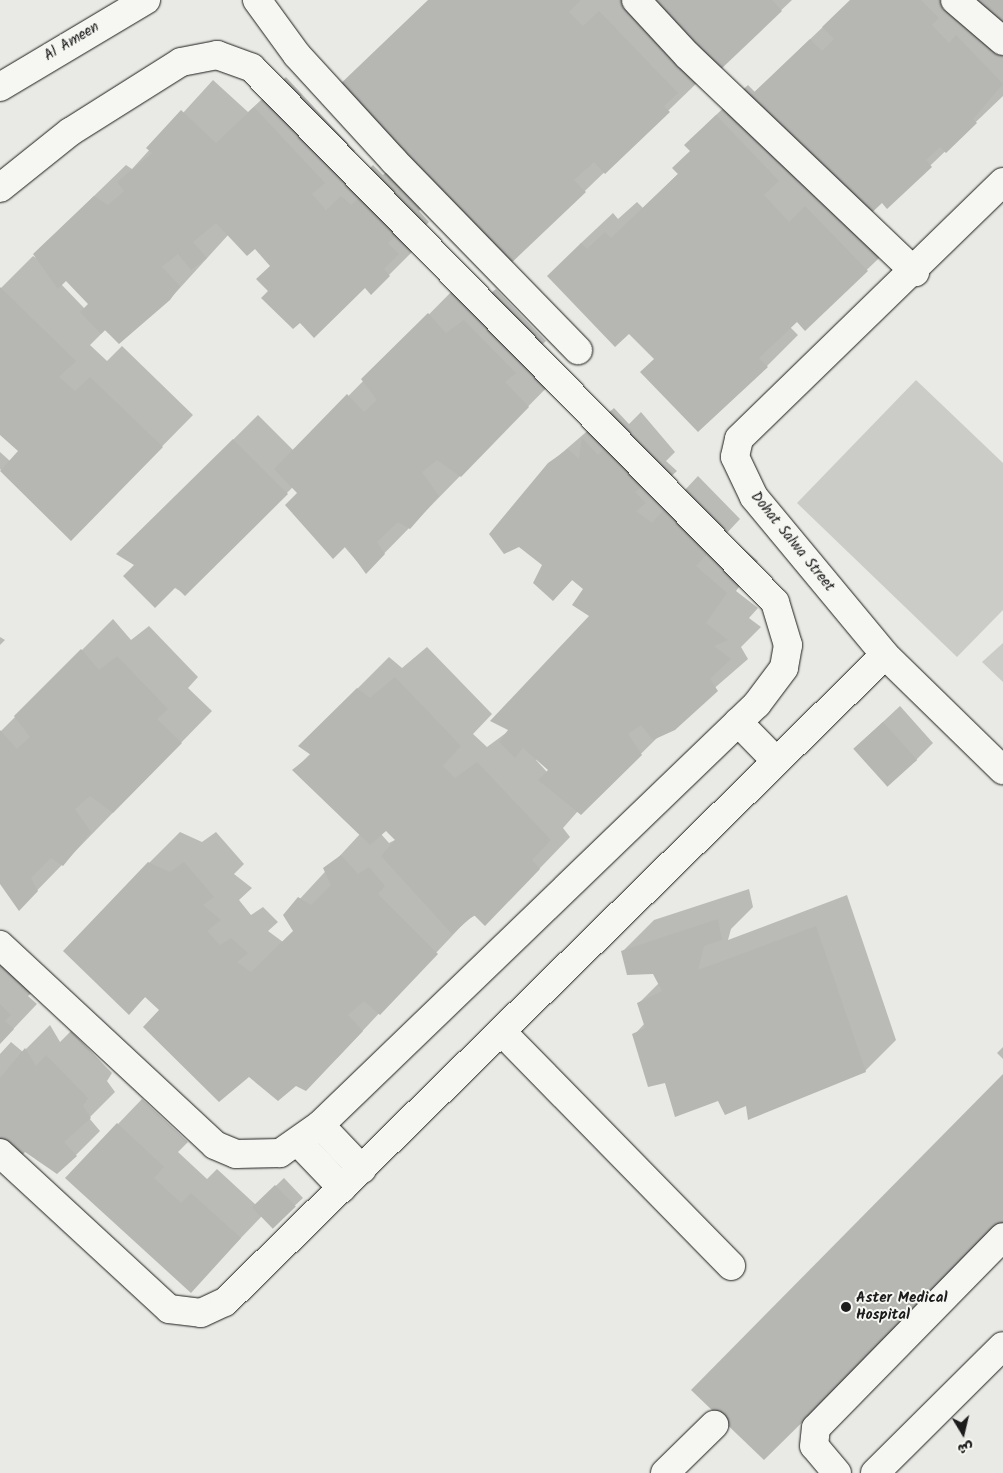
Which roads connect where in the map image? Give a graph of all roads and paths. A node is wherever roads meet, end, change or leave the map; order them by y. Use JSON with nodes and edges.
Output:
{"nodes":[{"id":1,"x":146,"y":0,"type":"edge"},
{"id":2,"x":257,"y":0,"type":"edge"},
{"id":3,"x":636,"y":0,"type":"edge"},
{"id":4,"x":955,"y":0,"type":"edge"},
{"id":5,"x":1003,"y":41,"type":"edge"},
{"id":6,"x":0,"y":87,"type":"edge"},
{"id":7,"x":1003,"y":182,"type":"edge"},
{"id":8,"x":0,"y":188,"type":"edge"},
{"id":9,"x":915,"y":272,"type":"junction"},
{"id":10,"x":578,"y":350,"type":"dead end"},
{"id":11,"x":886,"y":655,"type":"junction"},
{"id":12,"x":738,"y":722,"type":"junction"},
{"id":13,"x":776,"y":761,"type":"junction"},
{"id":14,"x":1003,"y":770,"type":"edge"},
{"id":15,"x":0,"y":945,"type":"edge"},
{"id":16,"x":503,"y":1033,"type":"junction"},
{"id":17,"x":320,"y":1125,"type":"junction"},
{"id":18,"x":300,"y":1144,"type":"junction"},
{"id":19,"x":4,"y":1163,"type":"edge"},
{"id":20,"x":362,"y":1169,"type":"junction"},
{"id":21,"x":342,"y":1188,"type":"junction"},
{"id":22,"x":1003,"y":1237,"type":"edge"},
{"id":23,"x":731,"y":1266,"type":"dead end"},
{"id":24,"x":1003,"y":1346,"type":"edge"},
{"id":25,"x":714,"y":1425,"type":"dead end"},
{"id":26,"x":664,"y":1473,"type":"edge"},
{"id":27,"x":837,"y":1473,"type":"edge"},
{"id":28,"x":875,"y":1473,"type":"edge"}],
"edges":[{"from":1,"to":6,"type":"street","name":"Al Ameen"},
{"from":2,"to":10,"type":"street"},
{"from":3,"to":9,"type":"street"},
{"from":4,"to":5,"type":"street"},
{"from":7,"to":9,"type":"street","name":"Dohat Salwa Street"},
{"from":8,"to":12,"type":"street"},
{"from":9,"to":11,"type":"street","name":"Dohat Salwa Street"},
{"from":11,"to":13,"type":"street"},
{"from":11,"to":14,"type":"street","name":"Dohat Salwa Street"},
{"from":12,"to":13,"type":"street"},
{"from":12,"to":17,"type":"street"},
{"from":13,"to":16,"type":"street"},
{"from":15,"to":18,"type":"street"},
{"from":16,"to":20,"type":"street"},
{"from":16,"to":23,"type":"street"},
{"from":17,"to":18,"type":"street"},
{"from":17,"to":20,"type":"street"},
{"from":18,"to":21,"type":"street"},
{"from":19,"to":21,"type":"street"},
{"from":20,"to":21,"type":"street"},
{"from":22,"to":27,"type":"street"},
{"from":24,"to":28,"type":"street"},
{"from":25,"to":26,"type":"street"}]}
